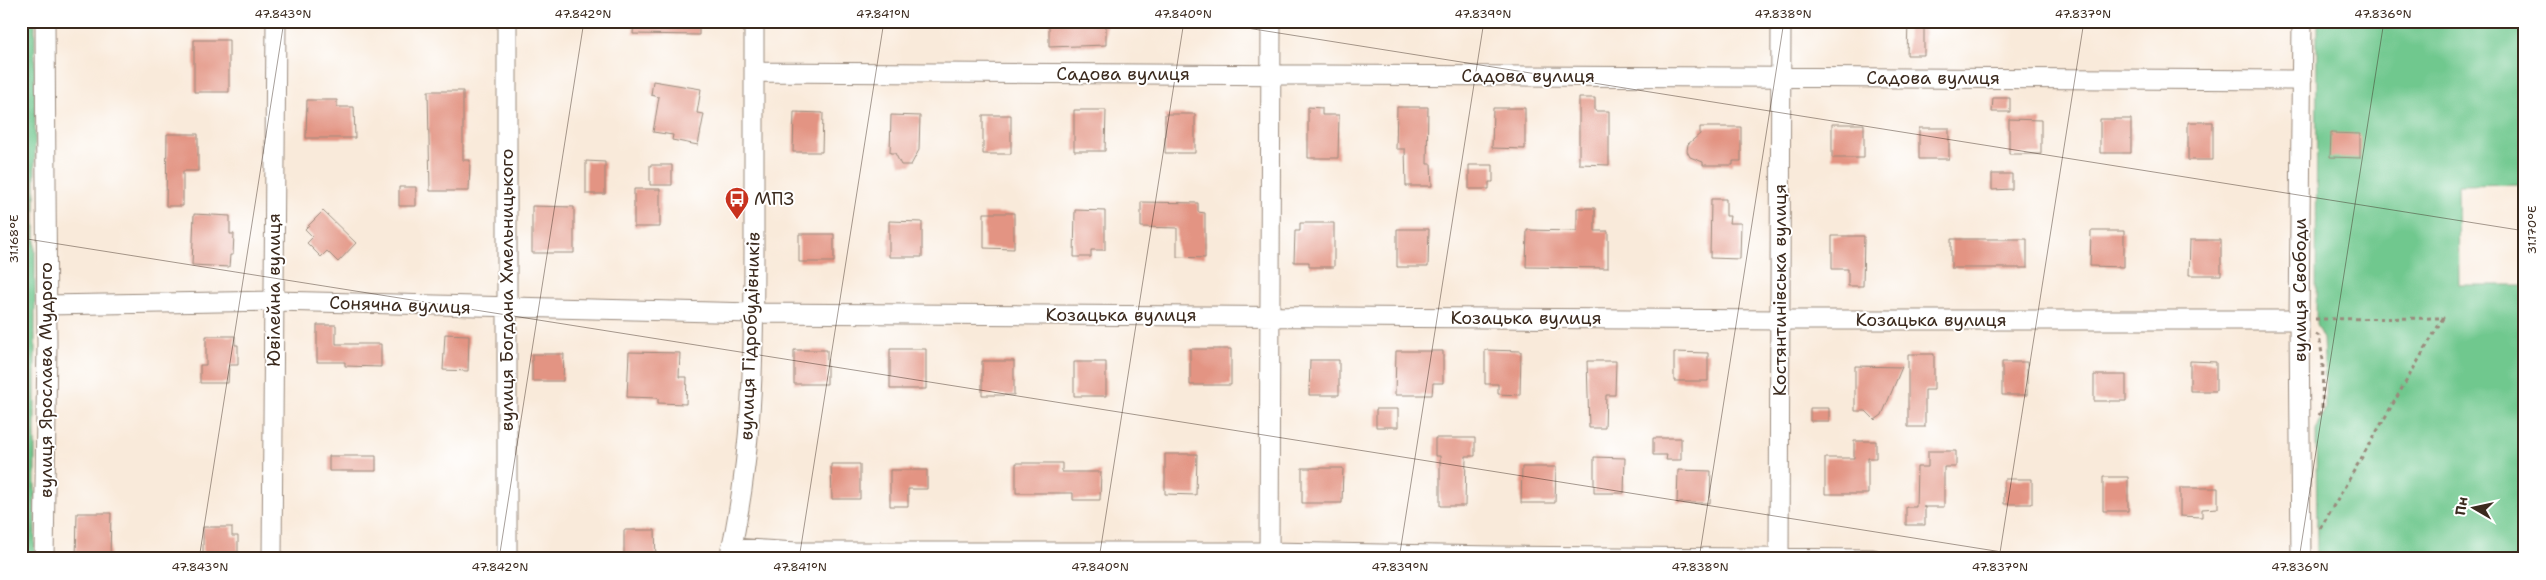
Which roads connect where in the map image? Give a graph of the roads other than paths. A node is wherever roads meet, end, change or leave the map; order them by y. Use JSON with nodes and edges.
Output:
{"nodes":[{"id":1,"x":46,"y":21,"type":"edge"},
{"id":2,"x":276,"y":21,"type":"edge"},
{"id":3,"x":507,"y":21,"type":"edge"},
{"id":4,"x":754,"y":21,"type":"edge"},
{"id":5,"x":1271,"y":21,"type":"edge"},
{"id":6,"x":1781,"y":21,"type":"edge"},
{"id":7,"x":2302,"y":21,"type":"edge"},
{"id":8,"x":754,"y":72,"type":"junction"},
{"id":9,"x":1271,"y":75,"type":"junction"},
{"id":10,"x":1781,"y":78,"type":"junction"},
{"id":11,"x":2302,"y":80,"type":"junction"},
{"id":12,"x":275,"y":301,"type":"junction"},
{"id":13,"x":47,"y":305,"type":"junction"},
{"id":14,"x":507,"y":308,"type":"junction"},
{"id":15,"x":754,"y":313,"type":"junction"},
{"id":16,"x":1269,"y":316,"type":"junction"},
{"id":17,"x":1780,"y":320,"type":"junction"},
{"id":18,"x":2299,"y":320,"type":"junction"},
{"id":19,"x":730,"y":554,"type":"edge"},
{"id":20,"x":1269,"y":555,"type":"edge"},
{"id":21,"x":1779,"y":558,"type":"edge"},
{"id":22,"x":44,"y":559,"type":"edge"},
{"id":23,"x":272,"y":559,"type":"edge"},
{"id":24,"x":507,"y":559,"type":"edge"},
{"id":25,"x":1873,"y":559,"type":"edge"},
{"id":26,"x":2301,"y":559,"type":"edge"}],
"edges":[{"from":1,"to":13,"type":"street","name":"вулиця Ярослава Мудрого"},
{"from":2,"to":12,"type":"street","name":"Ювілейна вулиця"},
{"from":3,"to":14,"type":"street","name":"вулиця Богдана Хмельницького"},
{"from":4,"to":8,"type":"street","name":"вулиця Гідробудівників"},
{"from":5,"to":9,"type":"street"},
{"from":6,"to":10,"type":"street","name":"Костянтинівська вулиця"},
{"from":7,"to":11,"type":"street","name":"вулиця Свободи"},
{"from":8,"to":9,"type":"street","name":"Садова вулиця"},
{"from":8,"to":15,"type":"street","name":"вулиця Гідробудівників"},
{"from":9,"to":10,"type":"street","name":"Садова вулиця"},
{"from":9,"to":16,"type":"street"},
{"from":10,"to":11,"type":"street","name":"Садова вулиця"},
{"from":10,"to":17,"type":"street","name":"Костянтинівська вулиця"},
{"from":11,"to":18,"type":"street","name":"вулиця Свободи"},
{"from":12,"to":13,"type":"street","name":"Сонячна вулиця"},
{"from":12,"to":14,"type":"street","name":"Сонячна вулиця"},
{"from":12,"to":23,"type":"street","name":"Ювілейна вулиця"},
{"from":13,"to":22,"type":"street","name":"вулиця Ярослава Мудрого"},
{"from":14,"to":15,"type":"street","name":"Сонячна вулиця"},
{"from":14,"to":24,"type":"street","name":"вулиця Богдана Хмельницького"},
{"from":15,"to":16,"type":"street","name":"Козацька вулиця"},
{"from":15,"to":19,"type":"street","name":"вулиця Гідробудівників"},
{"from":16,"to":17,"type":"street","name":"Козацька вулиця"},
{"from":16,"to":20,"type":"street"},
{"from":17,"to":18,"type":"street","name":"Козацька вулиця"},
{"from":17,"to":21,"type":"street","name":"Костянтинівська вулиця"},
{"from":18,"to":26,"type":"street","name":"вулиця Свободи"},
{"from":19,"to":20,"type":"street"},
{"from":20,"to":21,"type":"street"},
{"from":21,"to":25,"type":"street"}]}
